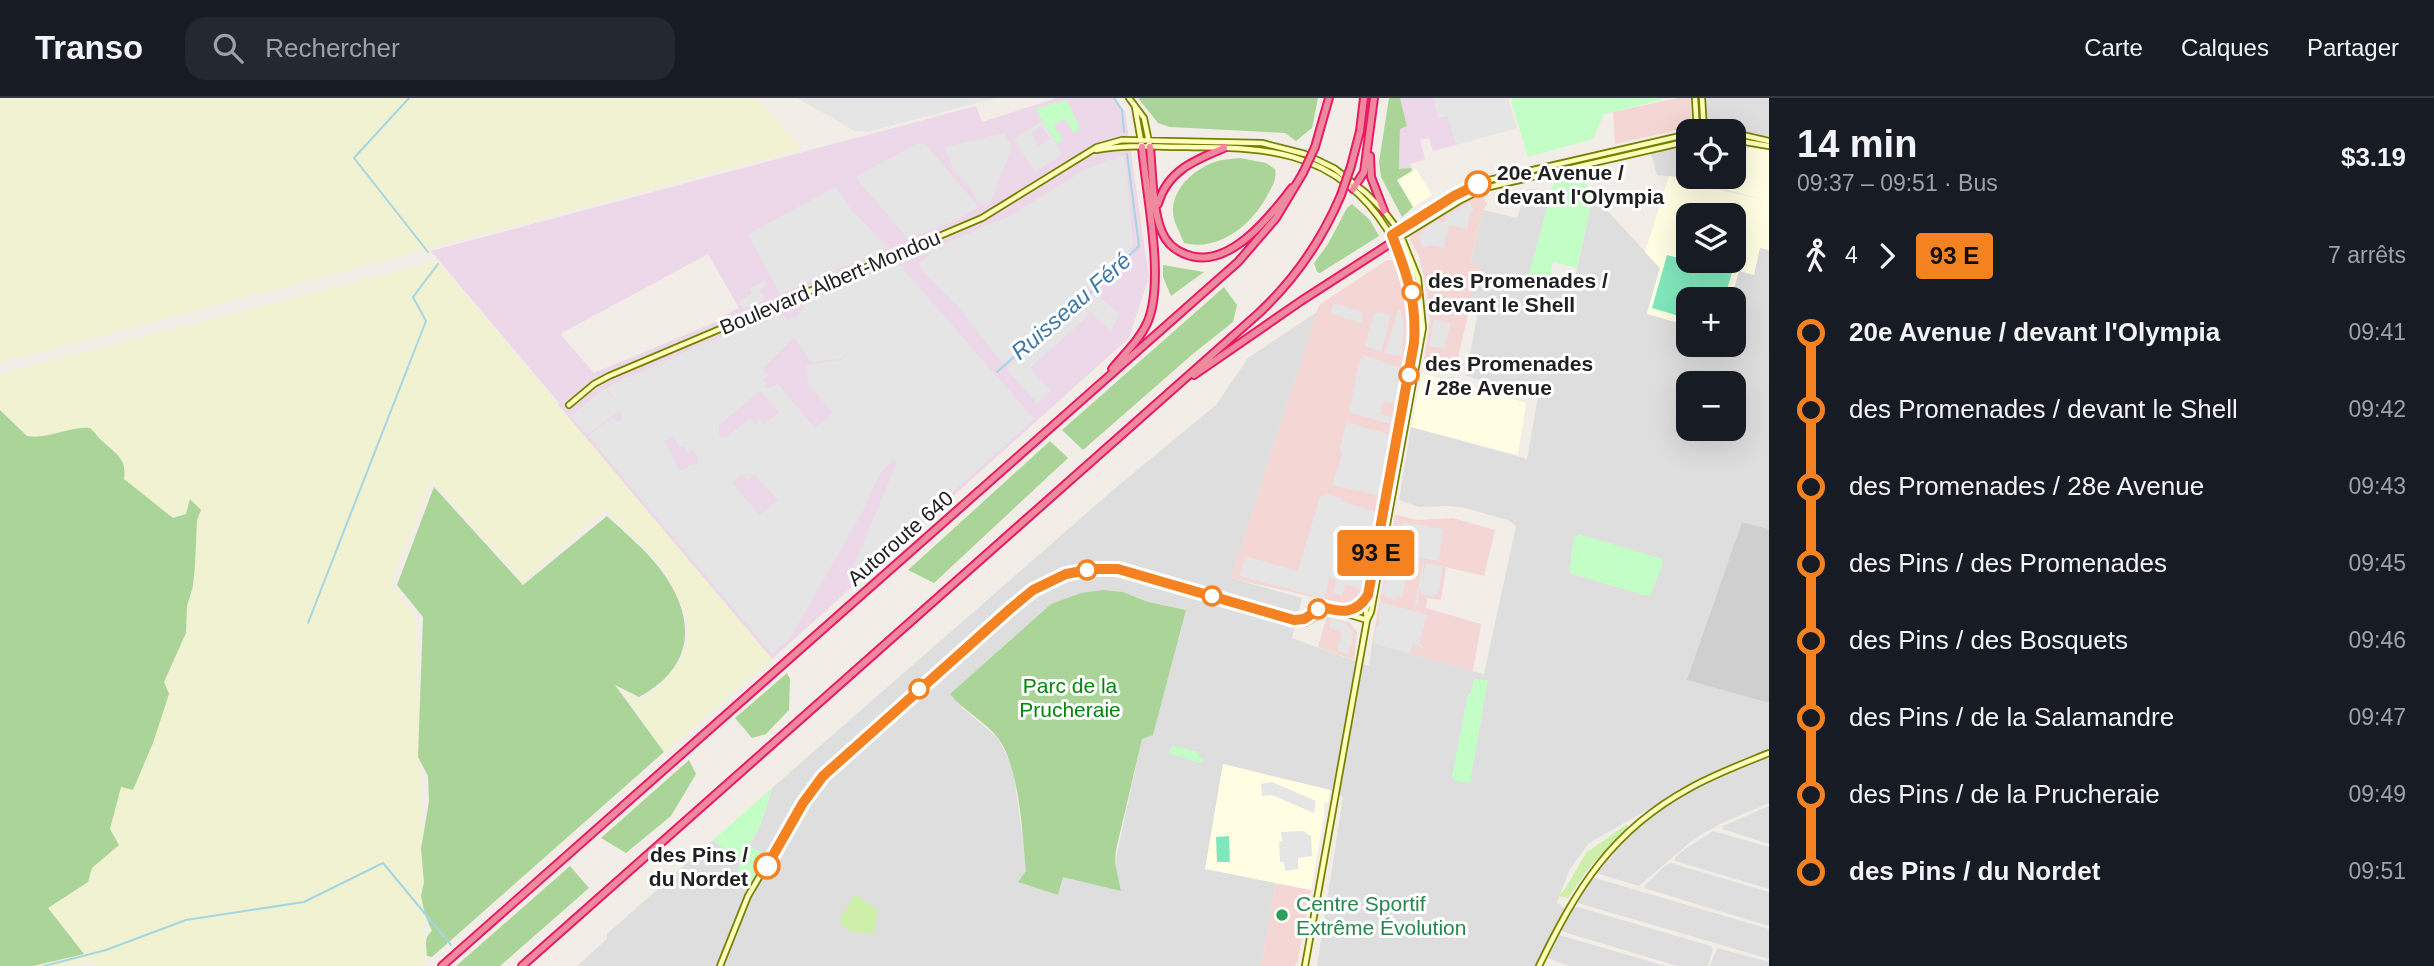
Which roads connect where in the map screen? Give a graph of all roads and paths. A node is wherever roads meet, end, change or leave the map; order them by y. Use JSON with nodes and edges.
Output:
{"nodes":[{"id":1,"x":1329,"y":98,"type":"edge"},
{"id":2,"x":1364,"y":98,"type":"edge"},
{"id":3,"x":1374,"y":98,"type":"edge"},
{"id":4,"x":1695,"y":98,"type":"edge"},
{"id":5,"x":1702,"y":98,"type":"edge"},
{"id":6,"x":1131,"y":100,"type":"edge"},
{"id":7,"x":1696,"y":119,"type":"edge"},
{"id":8,"x":1703,"y":119,"type":"edge"},
{"id":9,"x":1676,"y":137,"type":"edge"},
{"id":10,"x":1746,"y":137,"type":"edge"},
{"id":11,"x":1370,"y":141,"type":"junction"},
{"id":12,"x":1746,"y":141,"type":"edge"},
{"id":13,"x":1142,"y":144,"type":"junction"},
{"id":14,"x":1150,"y":144,"type":"junction"},
{"id":15,"x":1676,"y":144,"type":"edge"},
{"id":16,"x":1769,"y":144,"type":"edge"},
{"id":17,"x":1224,"y":148,"type":"junction"},
{"id":18,"x":1304,"y":173,"type":"junction"},
{"id":19,"x":1355,"y":187,"type":"junction"},
{"id":20,"x":1157,"y":210,"type":"junction"},
{"id":21,"x":1384,"y":211,"type":"junction"},
{"id":22,"x":1400,"y":234,"type":"junction"},
{"id":23,"x":1393,"y":238,"type":"junction"},
{"id":24,"x":1180,"y":383,"type":"junction"},
{"id":25,"x":1096,"y":388,"type":"junction"},
{"id":26,"x":569,"y":405,"type":"dead end"},
{"id":27,"x":1368,"y":595,"type":"junction"},
{"id":28,"x":1339,"y":612,"type":"junction"},
{"id":29,"x":1367,"y":620,"type":"junction"},
{"id":30,"x":1769,"y":753,"type":"edge"},
{"id":31,"x":442,"y":966,"type":"edge"},
{"id":32,"x":522,"y":966,"type":"edge"},
{"id":33,"x":720,"y":966,"type":"edge"},
{"id":34,"x":1305,"y":966,"type":"edge"},
{"id":35,"x":1539,"y":966,"type":"edge"}],
"edges":[{"from":1,"to":18,"type":"highway","name":"Autoroute 640","bridge":true},
{"from":2,"to":24,"type":"highway","bridge":true},
{"from":3,"to":11,"type":"highway"},
{"from":4,"to":7,"type":"street"},
{"from":5,"to":8,"type":"street"},
{"from":6,"to":13,"type":"street"},
{"from":6,"to":14,"type":"street"},
{"from":9,"to":22,"type":"street"},
{"from":10,"to":16,"type":"street"},
{"from":11,"to":19,"type":"highway"},
{"from":11,"to":21,"type":"highway"},
{"from":12,"to":16,"type":"street"},
{"from":13,"to":14,"type":"street","name":"Boulevard Albert-Mondou"},
{"from":13,"to":25,"type":"highway"},
{"from":13,"to":26,"type":"street","name":"Boulevard Albert-Mondou"},
{"from":14,"to":17,"type":"street"},
{"from":14,"to":19,"type":"street"},
{"from":14,"to":20,"type":"highway"},
{"from":15,"to":22,"type":"street"},
{"from":17,"to":19,"type":"street"},
{"from":17,"to":20,"type":"highway"},
{"from":18,"to":20,"type":"highway"},
{"from":18,"to":25,"type":"highway","name":"Autoroute 640"},
{"from":19,"to":21,"type":"street"},
{"from":19,"to":23,"type":"street"},
{"from":21,"to":22,"type":"street"},
{"from":22,"to":23,"type":"street"},
{"from":22,"to":29,"type":"street"},
{"from":23,"to":24,"type":"highway"},
{"from":23,"to":27,"type":"street"},
{"from":24,"to":32,"type":"highway"},
{"from":25,"to":31,"type":"highway","name":"Autoroute 640"},
{"from":27,"to":28,"type":"street"},
{"from":27,"to":29,"type":"street"},
{"from":28,"to":29,"type":"street"},
{"from":28,"to":33,"type":"street"},
{"from":29,"to":34,"type":"street"},
{"from":30,"to":35,"type":"street"}]}
